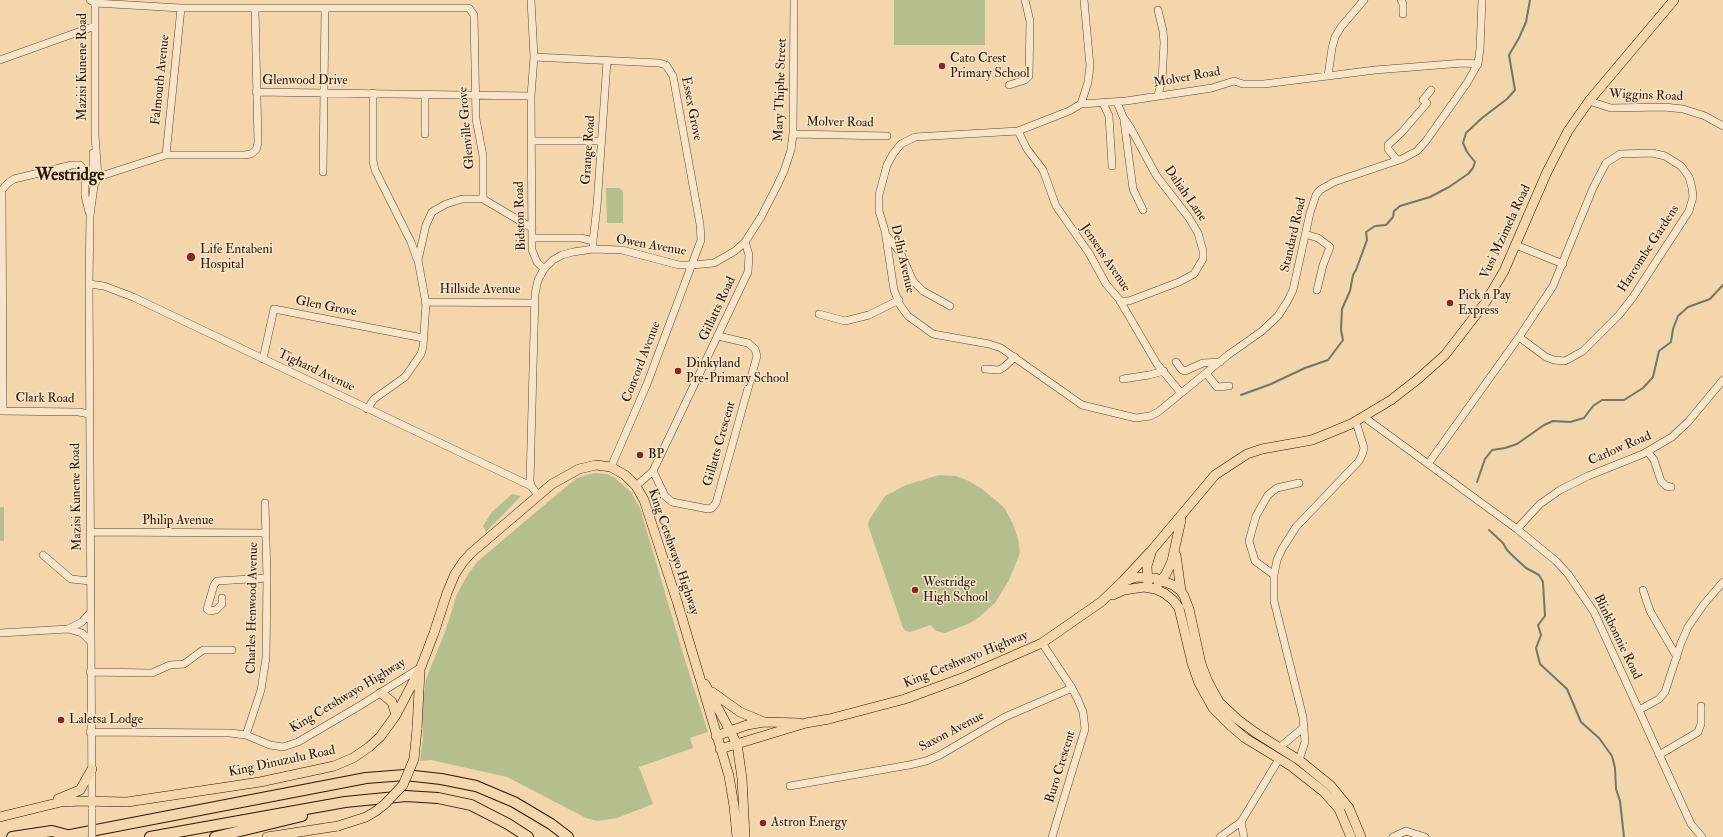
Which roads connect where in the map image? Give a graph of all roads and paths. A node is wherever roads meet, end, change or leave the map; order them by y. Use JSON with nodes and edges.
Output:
{"nodes":[{"id":1,"x":531,"y":0,"type":"edge"},
{"id":2,"x":794,"y":0,"type":"edge"},
{"id":3,"x":1025,"y":0,"type":"edge"},
{"id":4,"x":1084,"y":0,"type":"edge"},
{"id":5,"x":1364,"y":0,"type":"edge"},
{"id":6,"x":1401,"y":0,"type":"edge"},
{"id":7,"x":1482,"y":0,"type":"edge"},
{"id":8,"x":1674,"y":0,"type":"edge"},
{"id":9,"x":93,"y":1,"type":"edge"},
{"id":10,"x":181,"y":8,"type":"junction"},
{"id":11,"x":255,"y":8,"type":"junction"},
{"id":12,"x":325,"y":9,"type":"junction"},
{"id":13,"x":1158,"y":10,"type":"dead end"},
{"id":14,"x":1403,"y":14,"type":"dead end"},
{"id":15,"x":95,"y":26,"type":"junction"},
{"id":16,"x":534,"y":57,"type":"junction"},
{"id":17,"x":0,"y":60,"type":"edge"},
{"id":18,"x":607,"y":61,"type":"junction"},
{"id":19,"x":1478,"y":64,"type":"junction"},
{"id":20,"x":1328,"y":76,"type":"junction"},
{"id":21,"x":1009,"y":85,"type":"dead end"},
{"id":22,"x":1431,"y":90,"type":"dead end"},
{"id":23,"x":256,"y":92,"type":"junction"},
{"id":24,"x":325,"y":92,"type":"junction"},
{"id":25,"x":373,"y":93,"type":"junction"},
{"id":26,"x":425,"y":94,"type":"junction"},
{"id":27,"x":475,"y":95,"type":"junction"},
{"id":28,"x":1158,"y":95,"type":"junction"},
{"id":29,"x":531,"y":96,"type":"junction"},
{"id":30,"x":1589,"y":101,"type":"junction"},
{"id":31,"x":1117,"y":102,"type":"junction"},
{"id":32,"x":1103,"y":103,"type":"junction"},
{"id":33,"x":1081,"y":104,"type":"junction"},
{"id":34,"x":1123,"y":117,"type":"junction"},
{"id":35,"x":1723,"y":126,"type":"edge"},
{"id":36,"x":1018,"y":131,"type":"junction"},
{"id":37,"x":425,"y":134,"type":"dead end"},
{"id":38,"x":794,"y":134,"type":"junction"},
{"id":39,"x":887,"y":136,"type":"dead end"},
{"id":40,"x":532,"y":141,"type":"junction"},
{"id":41,"x":602,"y":141,"type":"junction"},
{"id":42,"x":905,"y":142,"type":"joint"},
{"id":43,"x":166,"y":155,"type":"junction"},
{"id":44,"x":1397,"y":160,"type":"junction"},
{"id":45,"x":1112,"y":166,"type":"dead end"},
{"id":46,"x":323,"y":172,"type":"dead end"},
{"id":47,"x":95,"y":177,"type":"junction"},
{"id":48,"x":482,"y":199,"type":"junction"},
{"id":49,"x":1143,"y":210,"type":"dead end"},
{"id":50,"x":90,"y":216,"type":"junction"},
{"id":51,"x":532,"y":228,"type":"junction"},
{"id":52,"x":885,"y":234,"type":"junction"},
{"id":53,"x":1305,"y":234,"type":"junction"},
{"id":54,"x":532,"y":238,"type":"junction"},
{"id":55,"x":593,"y":241,"type":"junction"},
{"id":56,"x":745,"y":242,"type":"junction"},
{"id":57,"x":1516,"y":245,"type":"junction"},
{"id":58,"x":593,"y":250,"type":"junction"},
{"id":59,"x":418,"y":260,"type":"junction"},
{"id":60,"x":1563,"y":264,"type":"junction"},
{"id":61,"x":692,"y":265,"type":"junction"},
{"id":62,"x":544,"y":269,"type":"junction"},
{"id":63,"x":89,"y":284,"type":"junction"},
{"id":64,"x":1317,"y":290,"type":"dead end"},
{"id":65,"x":899,"y":300,"type":"junction"},
{"id":66,"x":1120,"y":301,"type":"junction"},
{"id":67,"x":426,"y":302,"type":"junction"},
{"id":68,"x":535,"y":303,"type":"junction"},
{"id":69,"x":950,"y":306,"type":"dead end"},
{"id":70,"x":820,"y":314,"type":"dead end"},
{"id":71,"x":718,"y":336,"type":"junction"},
{"id":72,"x":1519,"y":337,"type":"junction"},
{"id":73,"x":424,"y":338,"type":"junction"},
{"id":74,"x":1015,"y":357,"type":"junction"},
{"id":75,"x":263,"y":359,"type":"junction"},
{"id":76,"x":1176,"y":362,"type":"dead end"},
{"id":77,"x":1220,"y":362,"type":"junction"},
{"id":78,"x":985,"y":369,"type":"dead end"},
{"id":79,"x":1164,"y":371,"type":"junction"},
{"id":80,"x":1206,"y":373,"type":"junction"},
{"id":81,"x":1123,"y":378,"type":"dead end"},
{"id":82,"x":1723,"y":380,"type":"edge"},
{"id":83,"x":1229,"y":386,"type":"dead end"},
{"id":84,"x":1181,"y":393,"type":"junction"},
{"id":85,"x":367,"y":409,"type":"junction"},
{"id":86,"x":1,"y":411,"type":"edge"},
{"id":87,"x":89,"y":414,"type":"junction"},
{"id":88,"x":1144,"y":418,"type":"joint"},
{"id":89,"x":1360,"y":419,"type":"junction"},
{"id":90,"x":1648,"y":452,"type":"junction"},
{"id":91,"x":1428,"y":464,"type":"junction"},
{"id":92,"x":611,"y":467,"type":"junction"},
{"id":93,"x":653,"y":472,"type":"junction"},
{"id":94,"x":1299,"y":483,"type":"dead end"},
{"id":95,"x":531,"y":486,"type":"junction"},
{"id":96,"x":636,"y":486,"type":"junction"},
{"id":97,"x":1671,"y":487,"type":"dead end"},
{"id":98,"x":538,"y":495,"type":"junction"},
{"id":99,"x":265,"y":503,"type":"dead end"},
{"id":100,"x":1183,"y":514,"type":"junction"},
{"id":101,"x":1517,"y":529,"type":"junction"},
{"id":102,"x":90,"y":532,"type":"junction"},
{"id":103,"x":266,"y":533,"type":"junction"},
{"id":104,"x":1175,"y":547,"type":"junction"},
{"id":105,"x":1152,"y":550,"type":"junction"},
{"id":106,"x":42,"y":555,"type":"dead end"},
{"id":107,"x":1274,"y":576,"type":"junction"},
{"id":108,"x":1148,"y":577,"type":"junction"},
{"id":109,"x":267,"y":578,"type":"junction"},
{"id":110,"x":1162,"y":580,"type":"junction"},
{"id":111,"x":90,"y":581,"type":"junction"},
{"id":112,"x":1122,"y":582,"type":"junction"},
{"id":113,"x":1723,"y":582,"type":"edge"},
{"id":114,"x":1152,"y":588,"type":"junction"},
{"id":115,"x":1643,"y":590,"type":"dead end"},
{"id":116,"x":1181,"y":591,"type":"junction"},
{"id":117,"x":222,"y":598,"type":"dead end"},
{"id":118,"x":1101,"y":602,"type":"junction"},
{"id":119,"x":90,"y":613,"type":"junction"},
{"id":120,"x":68,"y":629,"type":"junction"},
{"id":121,"x":0,"y":633,"type":"edge"},
{"id":122,"x":90,"y":641,"type":"junction"},
{"id":123,"x":1042,"y":643,"type":"junction"},
{"id":124,"x":232,"y":650,"type":"dead end"},
{"id":125,"x":1677,"y":657,"type":"junction"},
{"id":126,"x":420,"y":667,"type":"junction"},
{"id":127,"x":90,"y":672,"type":"junction"},
{"id":128,"x":699,"y":672,"type":"junction"},
{"id":129,"x":708,"y":688,"type":"junction"},
{"id":130,"x":1072,"y":688,"type":"junction"},
{"id":131,"x":381,"y":693,"type":"junction"},
{"id":132,"x":1701,"y":706,"type":"dead end"},
{"id":133,"x":1639,"y":710,"type":"junction"},
{"id":134,"x":396,"y":715,"type":"junction"},
{"id":135,"x":764,"y":722,"type":"junction"},
{"id":136,"x":806,"y":723,"type":"junction"},
{"id":137,"x":1304,"y":727,"type":"junction"},
{"id":138,"x":731,"y":730,"type":"junction"},
{"id":139,"x":90,"y":732,"type":"junction"},
{"id":140,"x":246,"y":735,"type":"junction"},
{"id":141,"x":716,"y":736,"type":"junction"},
{"id":142,"x":737,"y":744,"type":"junction"},
{"id":143,"x":1279,"y":748,"type":"junction"},
{"id":144,"x":720,"y":749,"type":"junction"},
{"id":145,"x":1659,"y":755,"type":"junction"},
{"id":146,"x":1279,"y":759,"type":"junction"},
{"id":147,"x":1299,"y":760,"type":"junction"},
{"id":148,"x":92,"y":769,"type":"junction"},
{"id":149,"x":790,"y":786,"type":"dead end"},
{"id":150,"x":345,"y":802,"type":"junction"},
{"id":151,"x":92,"y":805,"type":"junction"},
{"id":152,"x":38,"y":806,"type":"junction"},
{"id":153,"x":0,"y":817,"type":"edge"},
{"id":154,"x":1241,"y":822,"type":"junction"},
{"id":155,"x":1415,"y":835,"type":"edge"},
{"id":156,"x":64,"y":836,"type":"edge"},
{"id":157,"x":278,"y":836,"type":"edge"},
{"id":158,"x":12,"y":837,"type":"edge"},
{"id":159,"x":92,"y":837,"type":"edge"},
{"id":160,"x":150,"y":837,"type":"edge"},
{"id":161,"x":215,"y":837,"type":"edge"},
{"id":162,"x":267,"y":837,"type":"edge"},
{"id":163,"x":528,"y":837,"type":"edge"},
{"id":164,"x":568,"y":837,"type":"edge"},
{"id":165,"x":737,"y":837,"type":"edge"},
{"id":166,"x":746,"y":837,"type":"edge"},
{"id":167,"x":1052,"y":837,"type":"edge"},
{"id":168,"x":1220,"y":837,"type":"edge"},
{"id":169,"x":1244,"y":837,"type":"edge"},
{"id":170,"x":1351,"y":837,"type":"edge"},
{"id":171,"x":1361,"y":837,"type":"edge"},
{"id":172,"x":1393,"y":837,"type":"edge"},
{"id":173,"x":1425,"y":837,"type":"edge"},
{"id":174,"x":1702,"y":837,"type":"edge"}],
"edges":[{"from":1,"to":16,"type":"street","name":"Bidston Road"},
{"from":2,"to":38,"type":"street","name":"Mary Thiphe Street"},
{"from":3,"to":21,"type":"street"},
{"from":4,"to":33,"type":"street"},
{"from":5,"to":20,"type":"street"},
{"from":6,"to":14,"type":"street"},
{"from":7,"to":19,"type":"street","name":"Standard Road"},
{"from":8,"to":30,"type":"main road","name":"Vusi Mzimela Road"},
{"from":9,"to":10,"type":"street"},
{"from":9,"to":15,"type":"street","name":"Mazisi Kunene Road"},
{"from":10,"to":11,"type":"street"},
{"from":10,"to":43,"type":"street","name":"Falmouth Avenue"},
{"from":11,"to":12,"type":"street"},
{"from":11,"to":23,"type":"street"},
{"from":12,"to":24,"type":"street"},
{"from":12,"to":27,"type":"street","name":"Glenville Grove"},
{"from":13,"to":28,"type":"street"},
{"from":15,"to":17,"type":"street"},
{"from":15,"to":47,"type":"street","name":"Mazisi Kunene Road"},
{"from":16,"to":18,"type":"street","name":"Essex Grove"},
{"from":16,"to":29,"type":"street","name":"Bidston Road"},
{"from":18,"to":41,"type":"street","name":"Grange Road"},
{"from":18,"to":61,"type":"street","name":"Essex Grove"},
{"from":19,"to":20,"type":"street","name":"Molver Road"},
{"from":19,"to":44,"type":"street","name":"Standard Road"},
{"from":20,"to":28,"type":"street","name":"Molver Road"},
{"from":22,"to":44,"type":"street"},
{"from":23,"to":24,"type":"street","name":"Glenwood Drive"},
{"from":23,"to":43,"type":"street","name":"Glenwood Drive"},
{"from":24,"to":25,"type":"street","name":"Glenwood Drive"},
{"from":24,"to":46,"type":"street"},
{"from":25,"to":26,"type":"street","name":"Glenwood Drive"},
{"from":25,"to":59,"type":"street"},
{"from":26,"to":27,"type":"street","name":"Glenwood Drive"},
{"from":26,"to":37,"type":"street"},
{"from":27,"to":29,"type":"street","name":"Glenwood Drive"},
{"from":27,"to":48,"type":"street","name":"Glenville Grove"},
{"from":28,"to":31,"type":"street","name":"Molver Road"},
{"from":29,"to":40,"type":"street","name":"Bidston Road"},
{"from":30,"to":35,"type":"street","name":"Wiggins Road"},
{"from":30,"to":57,"type":"main road","name":"Vusi Mzimela Road"},
{"from":31,"to":32,"type":"street","name":"Molver Road"},
{"from":31,"to":34,"type":"street","name":"Daliah Lane"},
{"from":32,"to":33,"type":"street","name":"Molver Road"},
{"from":32,"to":45,"type":"street"},
{"from":33,"to":36,"type":"street","name":"Molver Road"},
{"from":34,"to":49,"type":"street"},
{"from":34,"to":66,"type":"street","name":"Daliah Lane"},
{"from":36,"to":42,"type":"street","name":"Molver Road"},
{"from":36,"to":66,"type":"street","name":"Jensens Avenue"},
{"from":38,"to":39,"type":"street","name":"Molver Road"},
{"from":38,"to":56,"type":"street","name":"Mary Thiphe Street"},
{"from":40,"to":41,"type":"street"},
{"from":40,"to":51,"type":"street","name":"Bidston Road"},
{"from":41,"to":55,"type":"street","name":"Grange Road"},
{"from":42,"to":52,"type":"street","name":"Delhi Avenue"},
{"from":43,"to":47,"type":"street","name":"Glenwood Drive"},
{"from":44,"to":53,"type":"street","name":"Standard Road"},
{"from":47,"to":50,"type":"street","name":"Mazisi Kunene Road"},
{"from":48,"to":51,"type":"street"},
{"from":48,"to":59,"type":"street"},
{"from":50,"to":63,"type":"street","name":"Mazisi Kunene Road"},
{"from":50,"to":86,"type":"street"},
{"from":51,"to":54,"type":"street","name":"Bidston Road"},
{"from":52,"to":65,"type":"street","name":"Delhi Avenue"},
{"from":52,"to":69,"type":"street"},
{"from":53,"to":64,"type":"street"},
{"from":53,"to":77,"type":"street","name":"Standard Road"},
{"from":54,"to":55,"type":"street"},
{"from":54,"to":62,"type":"street","name":"Bidston Road"},
{"from":55,"to":58,"type":"street"},
{"from":56,"to":61,"type":"street","name":"Owen Avenue"},
{"from":56,"to":71,"type":"street","name":"Gillatts Road"},
{"from":57,"to":60,"type":"street"},
{"from":57,"to":89,"type":"main road","name":"Vusi Mzimela Road"},
{"from":58,"to":61,"type":"street","name":"Owen Avenue"},
{"from":58,"to":62,"type":"street","name":"Owen Avenue"},
{"from":59,"to":67,"type":"street"},
{"from":60,"to":72,"type":"street","name":"Harcombe Gardens"},
{"from":60,"to":72,"type":"street","name":"Harcombe Gardens"},
{"from":61,"to":92,"type":"street","name":"Concord Avenue"},
{"from":62,"to":68,"type":"street"},
{"from":63,"to":75,"type":"street","name":"Tighard Avenue"},
{"from":63,"to":87,"type":"street","name":"Mazisi Kunene Road"},
{"from":65,"to":70,"type":"street"},
{"from":65,"to":74,"type":"street","name":"Delhi Avenue"},
{"from":66,"to":79,"type":"street","name":"Jensens Avenue"},
{"from":67,"to":68,"type":"street","name":"Hillside Avenue"},
{"from":67,"to":73,"type":"street"},
{"from":68,"to":95,"type":"street"},
{"from":71,"to":93,"type":"street","name":"Gillatts Road"},
{"from":71,"to":93,"type":"street","name":"Gillatts Crescent"},
{"from":72,"to":91,"type":"street","name":"Harcombe Gardens"},
{"from":73,"to":75,"type":"street","name":"Glen Grove"},
{"from":73,"to":85,"type":"street"},
{"from":74,"to":78,"type":"street"},
{"from":74,"to":88,"type":"street","name":"Delhi Avenue"},
{"from":75,"to":85,"type":"street","name":"Tighard Avenue"},
{"from":76,"to":77,"type":"street"},
{"from":77,"to":80,"type":"street","name":"Standard Road"},
{"from":79,"to":81,"type":"street"},
{"from":79,"to":84,"type":"street","name":"Jensens Avenue"},
{"from":80,"to":83,"type":"street"},
{"from":80,"to":84,"type":"street","name":"Standard Road"},
{"from":82,"to":90,"type":"street","name":"Carlow Road"},
{"from":84,"to":88,"type":"street","name":"Standard Road"},
{"from":85,"to":95,"type":"street","name":"Tighard Avenue"},
{"from":86,"to":87,"type":"street","name":"Clark Road"},
{"from":87,"to":102,"type":"street","name":"Mazisi Kunene Road"},
{"from":89,"to":91,"type":"street","name":"Blinkbonnie Road"},
{"from":89,"to":100,"type":"main road","name":"Vusi Mzimela Road"},
{"from":89,"to":107,"type":"street"},
{"from":90,"to":97,"type":"street"},
{"from":90,"to":101,"type":"street","name":"Carlow Road"},
{"from":91,"to":101,"type":"street","name":"Blinkbonnie Road"},
{"from":92,"to":96,"type":"main road","name":"King Cetshwayo Highway"},
{"from":92,"to":98,"type":"main road","name":"King Cetshwayo Highway"},
{"from":93,"to":96,"type":"street","name":"Gillatts Road"},
{"from":94,"to":107,"type":"street"},
{"from":95,"to":98,"type":"street"},
{"from":96,"to":128,"type":"main road","name":"King Cetshwayo Highway"},
{"from":98,"to":126,"type":"main road","name":"King Cetshwayo Highway"},
{"from":99,"to":103,"type":"street","name":"Charles Henwood Avenue"},
{"from":100,"to":104,"type":"main road","name":"Vusi Mzimela Road"},
{"from":100,"to":105,"type":"main road","name":"Vusi Mzimela Road"},
{"from":101,"to":133,"type":"street","name":"Blinkbonnie Road"},
{"from":102,"to":103,"type":"street","name":"Philip Avenue"},
{"from":102,"to":111,"type":"street","name":"Mazisi Kunene Road"},
{"from":103,"to":109,"type":"street","name":"Charles Henwood Avenue"},
{"from":104,"to":110,"type":"main road","name":"Vusi Mzimela Road"},
{"from":104,"to":116,"type":"main road"},
{"from":105,"to":108,"type":"main road","name":"Vusi Mzimela Road"},
{"from":105,"to":112,"type":"main road"},
{"from":106,"to":111,"type":"street"},
{"from":107,"to":137,"type":"street"},
{"from":108,"to":110,"type":"main road","name":"King Cetshwayo Highway"},
{"from":108,"to":112,"type":"main road","name":"King Cetshwayo Highway"},
{"from":108,"to":114,"type":"main road","name":"Vusi Mzimela Road"},
{"from":109,"to":117,"type":"street"},
{"from":109,"to":140,"type":"street","name":"Charles Henwood Avenue"},
{"from":110,"to":114,"type":"main road","name":"Vusi Mzimela Road"},
{"from":110,"to":116,"type":"main road","name":"King Cetshwayo Highway"},
{"from":111,"to":119,"type":"street","name":"Mazisi Kunene Road"},
{"from":112,"to":118,"type":"main road","name":"King Cetshwayo Highway"},
{"from":113,"to":125,"type":"street"},
{"from":114,"to":118,"type":"main road","name":"King Cetshwayo Highway"},
{"from":114,"to":146,"type":"main road"},
{"from":115,"to":125,"type":"street"},
{"from":116,"to":143,"type":"main road"},
{"from":118,"to":123,"type":"main road","name":"King Cetshwayo Highway"},
{"from":119,"to":120,"type":"street"},
{"from":119,"to":122,"type":"street","name":"Mazisi Kunene Road"},
{"from":120,"to":121,"type":"street"},
{"from":120,"to":122,"type":"street"},
{"from":122,"to":127,"type":"street","name":"Mazisi Kunene Road"},
{"from":123,"to":130,"type":"street","name":"Buro Crescent"},
{"from":123,"to":136,"type":"main road","name":"King Cetshwayo Highway"},
{"from":124,"to":127,"type":"street"},
{"from":125,"to":133,"type":"street"},
{"from":126,"to":131,"type":"street","name":"King Cetshwayo Highway"},
{"from":126,"to":134,"type":"main road","name":"King Dinuzulu Road"},
{"from":126,"to":157,"type":"main road","bridge":true},
{"from":127,"to":139,"type":"street","name":"Mazisi Kunene Road"},
{"from":128,"to":129,"type":"main road","name":"King Cetshwayo Highway"},
{"from":128,"to":141,"type":"main road","name":"King Cetshwayo Highway"},
{"from":129,"to":135,"type":"main road"},
{"from":129,"to":138,"type":"main road","name":"King Cetshwayo Highway"},
{"from":130,"to":149,"type":"street","name":"Saxon Avenue"},
{"from":130,"to":167,"type":"street","name":"Buro Crescent"},
{"from":131,"to":134,"type":"main road"},
{"from":131,"to":140,"type":"street","name":"King Cetshwayo Highway"},
{"from":132,"to":145,"type":"street"},
{"from":133,"to":145,"type":"street","name":"Blinkbonnie Road"},
{"from":134,"to":151,"type":"main road","name":"King Dinuzulu Road"},
{"from":135,"to":136,"type":"main road","name":"King Cetshwayo Highway"},
{"from":135,"to":138,"type":"main road","name":"King Cetshwayo Highway"},
{"from":136,"to":142,"type":"main road","name":"King Cetshwayo Highway"},
{"from":137,"to":143,"type":"street"},
{"from":137,"to":147,"type":"street"},
{"from":138,"to":141,"type":"main road","name":"King Cetshwayo Highway"},
{"from":138,"to":142,"type":"main road"},
{"from":139,"to":140,"type":"street","name":"King Cetshwayo Highway"},
{"from":139,"to":148,"type":"street","name":"Mazisi Kunene Road"},
{"from":141,"to":144,"type":"main road"},
{"from":142,"to":144,"type":"main road","name":"King Cetshwayo Highway"},
{"from":142,"to":166,"type":"main road"},
{"from":143,"to":147,"type":"main road"},
{"from":144,"to":165,"type":"main road"},
{"from":145,"to":174,"type":"street","name":"Blinkbonnie Road"},
{"from":146,"to":154,"type":"street"},
{"from":146,"to":170,"type":"main road"},
{"from":147,"to":171,"type":"main road"},
{"from":148,"to":151,"type":"street","name":"Mazisi Kunene Road"},
{"from":148,"to":152,"type":"main road"},
{"from":150,"to":160,"type":"highway"},
{"from":150,"to":161,"type":"highway"},
{"from":150,"to":163,"type":"highway"},
{"from":151,"to":152,"type":"main road","name":"King Dinuzulu Road"},
{"from":151,"to":159,"type":"street","name":"Mazisi Kunene Road","bridge":true},
{"from":152,"to":153,"type":"main road","name":"King Dinuzulu Road"},
{"from":154,"to":168,"type":"street"},
{"from":154,"to":169,"type":"street"},
{"from":155,"to":172,"type":"street"},
{"from":155,"to":173,"type":"street"},
{"from":156,"to":158,"type":"highway"},
{"from":156,"to":164,"type":"highway"},
{"from":157,"to":162,"type":"main road"}]}
